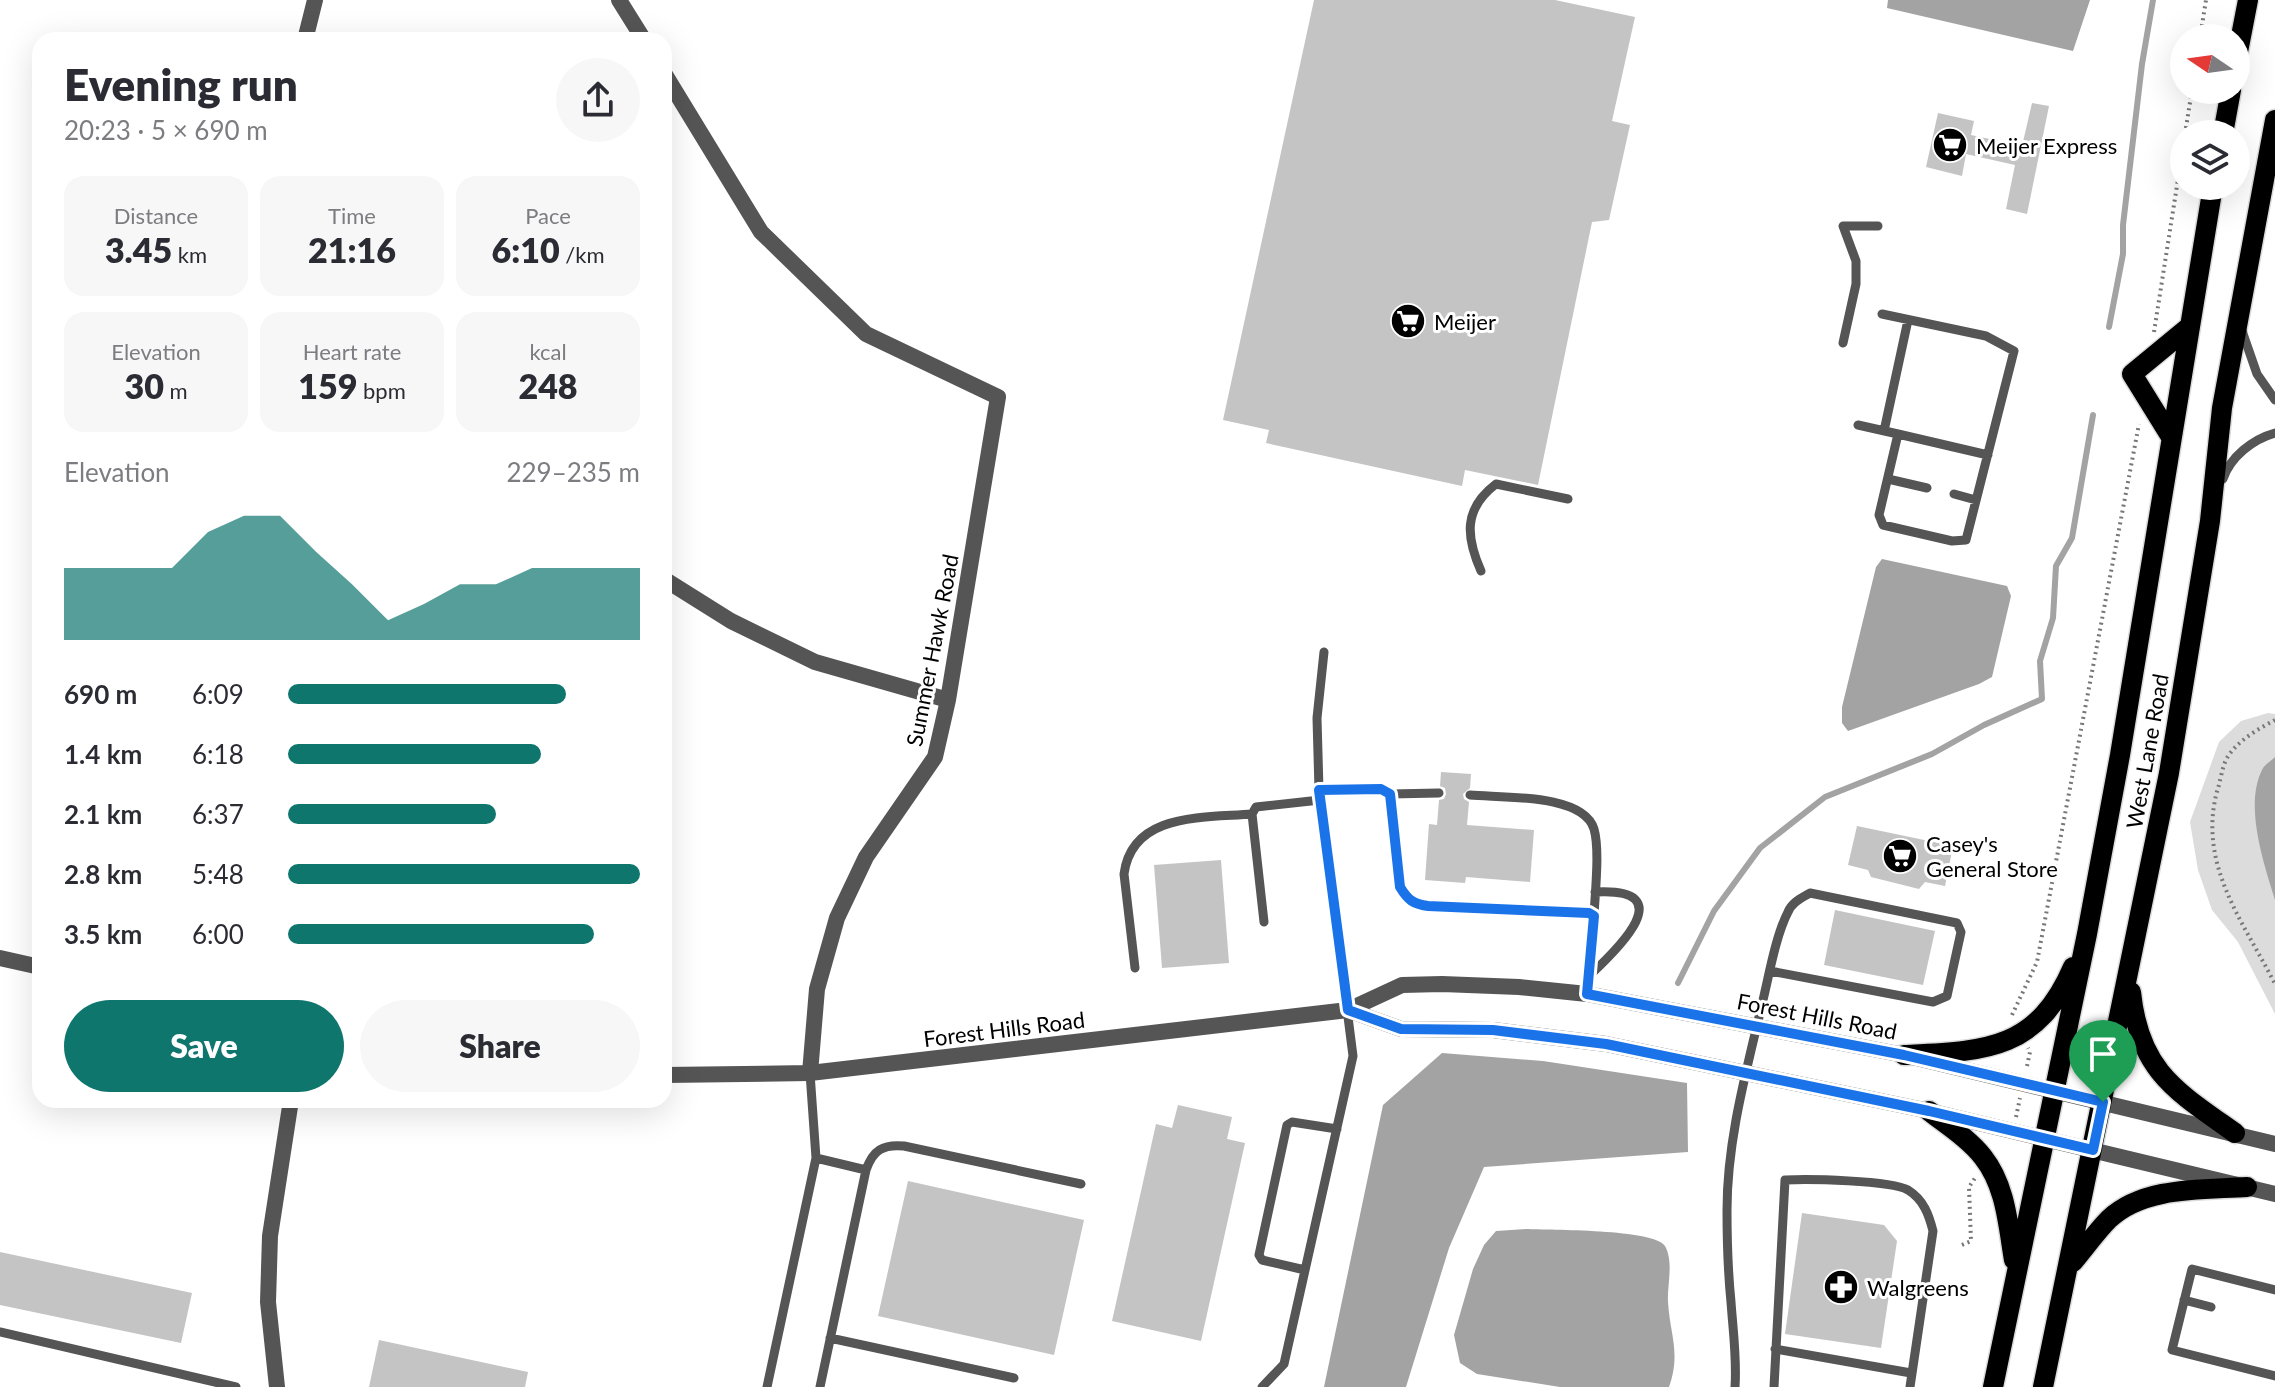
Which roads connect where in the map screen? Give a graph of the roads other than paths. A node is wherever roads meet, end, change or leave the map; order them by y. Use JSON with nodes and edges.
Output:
{"nodes":[{"id":1,"x":315,"y":0,"type":"edge"},
{"id":2,"x":619,"y":0,"type":"edge"},
{"id":3,"x":2248,"y":0,"type":"edge"},
{"id":4,"x":2243,"y":24,"type":"edge"},
{"id":5,"x":307,"y":32,"type":"edge"},
{"id":6,"x":639,"y":32,"type":"edge"},
{"id":7,"x":672,"y":86,"type":"edge"},
{"id":8,"x":2275,"y":120,"type":"edge"},
{"id":9,"x":2211,"y":200,"type":"edge"},
{"id":10,"x":1878,"y":226,"type":"dead end"},
{"id":11,"x":1882,"y":314,"type":"dead end"},
{"id":12,"x":2237,"y":319,"type":"junction"},
{"id":13,"x":1908,"y":320,"type":"junction"},
{"id":14,"x":2189,"y":327,"type":"junction"},
{"id":15,"x":1843,"y":343,"type":"dead end"},
{"id":16,"x":2275,"y":400,"type":"edge"},
{"id":17,"x":1858,"y":425,"type":"dead end"},
{"id":18,"x":1884,"y":431,"type":"junction"},
{"id":19,"x":2275,"y":433,"type":"edge"},
{"id":20,"x":1898,"y":434,"type":"junction"},
{"id":21,"x":2171,"y":437,"type":"junction"},
{"id":22,"x":1988,"y":455,"type":"junction"},
{"id":23,"x":1888,"y":479,"type":"junction"},
{"id":24,"x":1927,"y":488,"type":"dead end"},
{"id":25,"x":1954,"y":494,"type":"dead end"},
{"id":26,"x":1568,"y":499,"type":"dead end"},
{"id":27,"x":1976,"y":500,"type":"junction"},
{"id":28,"x":2210,"y":521,"type":"junction"},
{"id":29,"x":1481,"y":571,"type":"dead end"},
{"id":30,"x":672,"y":584,"type":"edge"},
{"id":31,"x":1324,"y":652,"type":"dead end"},
{"id":32,"x":948,"y":700,"type":"junction"},
{"id":33,"x":1439,"y":793,"type":"dead end"},
{"id":34,"x":1390,"y":794,"type":"junction"},
{"id":35,"x":1320,"y":795,"type":"junction"},
{"id":36,"x":1470,"y":795,"type":"dead end"},
{"id":37,"x":1252,"y":814,"type":"junction"},
{"id":38,"x":1595,"y":892,"type":"junction"},
{"id":39,"x":1594,"y":916,"type":"junction"},
{"id":40,"x":1264,"y":922,"type":"dead end"},
{"id":41,"x":2087,"y":934,"type":"junction"},
{"id":42,"x":2135,"y":946,"type":"junction"},
{"id":43,"x":0,"y":958,"type":"edge"},
{"id":44,"x":32,"y":965,"type":"edge"},
{"id":45,"x":1135,"y":968,"type":"dead end"},
{"id":46,"x":1770,"y":971,"type":"junction"},
{"id":47,"x":1589,"y":976,"type":"junction"},
{"id":48,"x":1587,"y":994,"type":"junction"},
{"id":49,"x":1348,"y":1010,"type":"junction"},
{"id":50,"x":1757,"y":1027,"type":"junction"},
{"id":51,"x":1904,"y":1055,"type":"junction"},
{"id":52,"x":810,"y":1073,"type":"junction"},
{"id":53,"x":1746,"y":1074,"type":"junction"},
{"id":54,"x":672,"y":1075,"type":"edge"},
{"id":55,"x":2054,"y":1090,"type":"junction"},
{"id":56,"x":2103,"y":1102,"type":"junction"},
{"id":57,"x":290,"y":1108,"type":"edge"},
{"id":58,"x":1929,"y":1111,"type":"junction"},
{"id":59,"x":1337,"y":1129,"type":"junction"},
{"id":60,"x":2235,"y":1133,"type":"junction"},
{"id":61,"x":2044,"y":1139,"type":"junction"},
{"id":62,"x":2275,"y":1144,"type":"edge"},
{"id":63,"x":2093,"y":1150,"type":"junction"},
{"id":64,"x":816,"y":1158,"type":"junction"},
{"id":65,"x":866,"y":1170,"type":"junction"},
{"id":66,"x":1081,"y":1184,"type":"dead end"},
{"id":67,"x":2247,"y":1187,"type":"junction"},
{"id":68,"x":2275,"y":1194,"type":"edge"},
{"id":69,"x":2069,"y":1269,"type":"junction"},
{"id":70,"x":1305,"y":1270,"type":"junction"},
{"id":71,"x":2016,"y":1276,"type":"junction"},
{"id":72,"x":2275,"y":1290,"type":"edge"},
{"id":73,"x":2184,"y":1300,"type":"junction"},
{"id":74,"x":2211,"y":1307,"type":"dead end"},
{"id":75,"x":0,"y":1332,"type":"edge"},
{"id":76,"x":830,"y":1338,"type":"junction"},
{"id":77,"x":1775,"y":1349,"type":"junction"},
{"id":78,"x":1911,"y":1373,"type":"junction"},
{"id":79,"x":2275,"y":1376,"type":"edge"},
{"id":80,"x":1014,"y":1378,"type":"dead end"},
{"id":81,"x":236,"y":1387,"type":"edge"},
{"id":82,"x":277,"y":1387,"type":"edge"},
{"id":83,"x":767,"y":1387,"type":"edge"},
{"id":84,"x":820,"y":1387,"type":"edge"},
{"id":85,"x":1262,"y":1387,"type":"edge"},
{"id":86,"x":1735,"y":1387,"type":"edge"},
{"id":87,"x":1774,"y":1387,"type":"edge"},
{"id":88,"x":1910,"y":1387,"type":"edge"},
{"id":89,"x":1993,"y":1387,"type":"edge"},
{"id":90,"x":2043,"y":1387,"type":"edge"}],
"edges":[{"from":1,"to":5,"type":"street"},
{"from":2,"to":6,"type":"street"},
{"from":3,"to":4,"type":"main road"},
{"from":7,"to":32,"type":"street","name":"Summer Hawk Road"},
{"from":8,"to":12,"type":"main road","name":"West Lane Road"},
{"from":9,"to":14,"type":"main road","name":"West Lane Road"},
{"from":10,"to":15,"type":"lane"},
{"from":11,"to":13,"type":"lane"},
{"from":12,"to":16,"type":"lane"},
{"from":12,"to":28,"type":"main road","name":"West Lane Road"},
{"from":13,"to":18,"type":"lane"},
{"from":13,"to":22,"type":"lane"},
{"from":14,"to":21,"type":"main road","name":"West Lane Road"},
{"from":14,"to":21,"type":"main road"},
{"from":17,"to":18,"type":"lane"},
{"from":18,"to":20,"type":"lane"},
{"from":19,"to":28,"type":"lane"},
{"from":20,"to":22,"type":"lane"},
{"from":20,"to":23,"type":"lane"},
{"from":21,"to":41,"type":"main road","name":"West Lane Road"},
{"from":22,"to":27,"type":"lane"},
{"from":23,"to":24,"type":"lane"},
{"from":23,"to":27,"type":"lane"},
{"from":25,"to":27,"type":"lane"},
{"from":26,"to":29,"type":"lane"},
{"from":28,"to":42,"type":"main road","name":"West Lane Road"},
{"from":30,"to":32,"type":"street"},
{"from":31,"to":35,"type":"lane"},
{"from":32,"to":52,"type":"street","name":"Summer Hawk Road"},
{"from":33,"to":34,"type":"lane"},
{"from":34,"to":35,"type":"lane"},
{"from":34,"to":39,"type":"lane"},
{"from":35,"to":37,"type":"lane"},
{"from":35,"to":49,"type":"lane"},
{"from":36,"to":38,"type":"lane"},
{"from":37,"to":40,"type":"lane"},
{"from":37,"to":45,"type":"lane"},
{"from":38,"to":39,"type":"lane"},
{"from":38,"to":47,"type":"lane"},
{"from":39,"to":47,"type":"lane"},
{"from":41,"to":51,"type":"main road"},
{"from":41,"to":55,"type":"main road","name":"West Lane Road"},
{"from":42,"to":56,"type":"main road","name":"West Lane Road"},
{"from":42,"to":60,"type":"main road"},
{"from":43,"to":44,"type":"street"},
{"from":46,"to":46,"type":"lane"},
{"from":46,"to":50,"type":"lane"},
{"from":47,"to":48,"type":"lane"},
{"from":48,"to":49,"type":"street","name":"Forest Hills Road"},
{"from":48,"to":50,"type":"street","name":"Forest Hills Road"},
{"from":49,"to":52,"type":"street","name":"Forest Hills Road"},
{"from":49,"to":53,"type":"street","name":"Forest Hills Road"},
{"from":49,"to":59,"type":"lane"},
{"from":50,"to":51,"type":"street","name":"Forest Hills Road"},
{"from":50,"to":53,"type":"lane"},
{"from":51,"to":55,"type":"street","name":"Forest Hills Road"},
{"from":52,"to":54,"type":"street","name":"Forest Hills Road"},
{"from":52,"to":64,"type":"lane"},
{"from":53,"to":58,"type":"street","name":"Forest Hills Road"},
{"from":53,"to":86,"type":"lane"},
{"from":55,"to":56,"type":"street","name":"Forest Hills Road"},
{"from":55,"to":61,"type":"main road","name":"West Lane Road"},
{"from":56,"to":60,"type":"street","name":"Forest Hills Road"},
{"from":56,"to":63,"type":"main road","name":"West Lane Road"},
{"from":57,"to":82,"type":"street"},
{"from":58,"to":61,"type":"street","name":"Forest Hills Road"},
{"from":58,"to":71,"type":"main road"},
{"from":59,"to":70,"type":"lane"},
{"from":59,"to":70,"type":"lane"},
{"from":60,"to":62,"type":"street","name":"Forest Hills Road"},
{"from":61,"to":63,"type":"street","name":"Forest Hills Road"},
{"from":61,"to":71,"type":"main road","name":"West Lane Road"},
{"from":63,"to":67,"type":"street","name":"Forest Hills Road"},
{"from":63,"to":69,"type":"main road","name":"West Lane Road"},
{"from":64,"to":65,"type":"lane"},
{"from":64,"to":83,"type":"lane"},
{"from":65,"to":66,"type":"lane"},
{"from":65,"to":76,"type":"lane"},
{"from":67,"to":68,"type":"street","name":"Forest Hills Road"},
{"from":67,"to":69,"type":"main road"},
{"from":69,"to":90,"type":"main road","name":"West Lane Road"},
{"from":70,"to":85,"type":"lane"},
{"from":71,"to":89,"type":"main road","name":"West Lane Road"},
{"from":72,"to":73,"type":"lane"},
{"from":73,"to":74,"type":"lane"},
{"from":73,"to":79,"type":"lane"},
{"from":75,"to":81,"type":"lane"},
{"from":76,"to":80,"type":"lane"},
{"from":76,"to":84,"type":"lane"},
{"from":77,"to":78,"type":"lane"},
{"from":77,"to":78,"type":"lane"},
{"from":77,"to":87,"type":"lane"},
{"from":78,"to":88,"type":"lane"}]}
